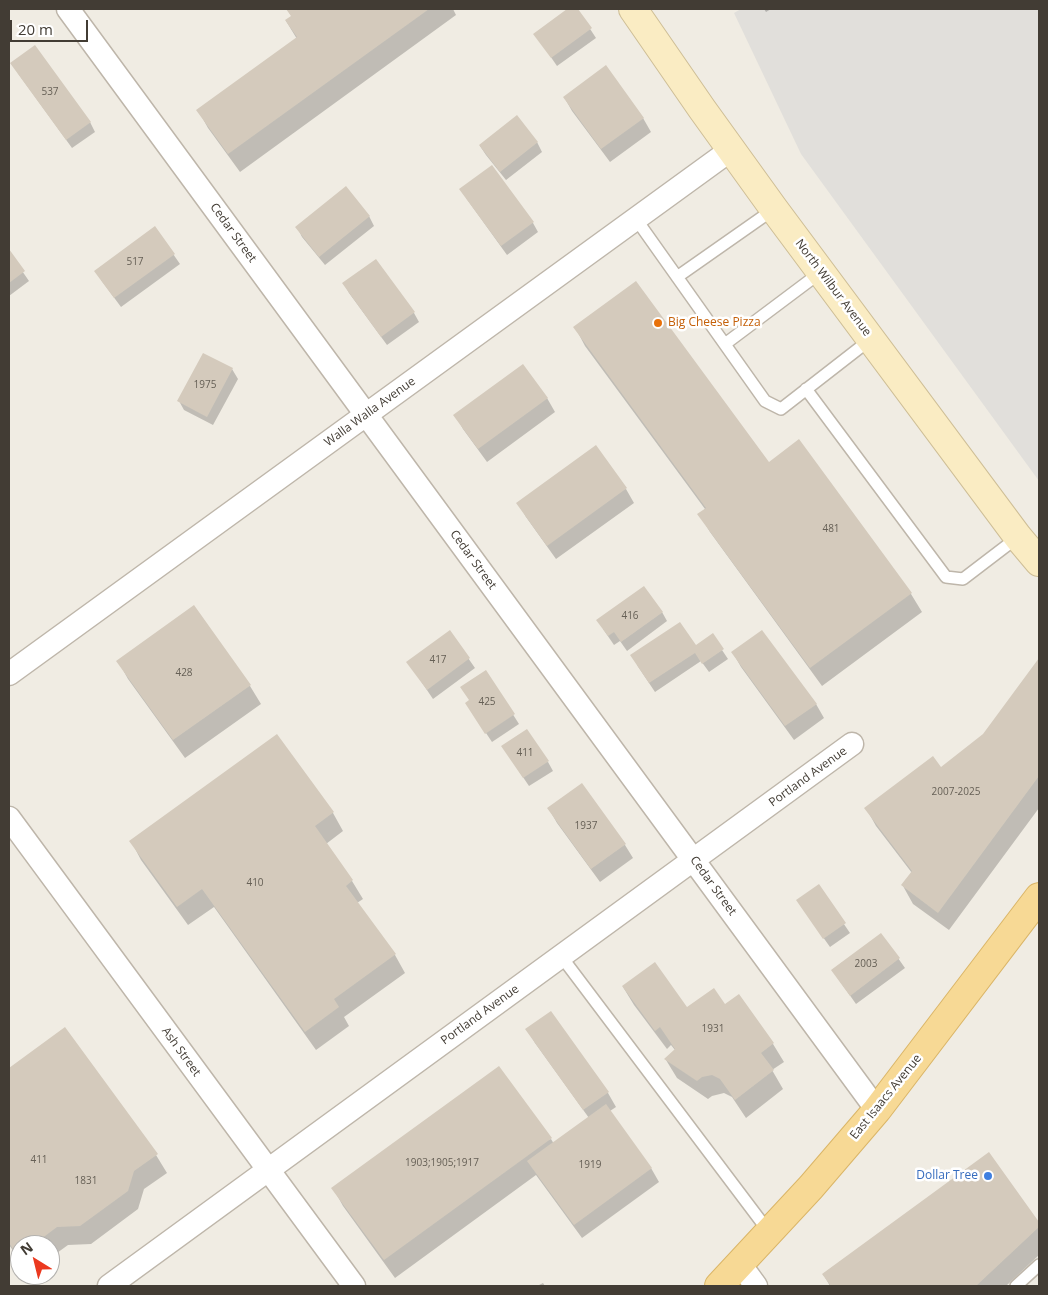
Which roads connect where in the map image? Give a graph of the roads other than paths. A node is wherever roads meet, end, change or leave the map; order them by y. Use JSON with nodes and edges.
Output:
{"nodes":[{"id":1,"x":68,"y":9,"type":"edge"},
{"id":2,"x":633,"y":9,"type":"edge"},
{"id":3,"x":732,"y":149,"type":"junction"},
{"id":4,"x":774,"y":209,"type":"junction"},
{"id":5,"x":636,"y":218,"type":"junction"},
{"id":6,"x":821,"y":272,"type":"junction"},
{"id":7,"x":677,"y":277,"type":"junction"},
{"id":8,"x":871,"y":339,"type":"junction"},
{"id":9,"x":725,"y":344,"type":"junction"},
{"id":10,"x":806,"y":389,"type":"junction"},
{"id":11,"x":366,"y":415,"type":"junction"},
{"id":12,"x":1018,"y":537,"type":"junction"},
{"id":13,"x":1039,"y":562,"type":"edge"},
{"id":14,"x":9,"y":674,"type":"edge"},
{"id":15,"x":852,"y":744,"type":"dead end"},
{"id":16,"x":9,"y":818,"type":"edge"},
{"id":17,"x":693,"y":860,"type":"junction"},
{"id":18,"x":1039,"y":897,"type":"edge"},
{"id":19,"x":561,"y":956,"type":"junction"},
{"id":20,"x":877,"y":1110,"type":"junction"},
{"id":21,"x":268,"y":1170,"type":"junction"},
{"id":22,"x":770,"y":1233,"type":"junction"},
{"id":23,"x":740,"y":1264,"type":"junction"},
{"id":24,"x":1039,"y":1265,"type":"edge"},
{"id":25,"x":109,"y":1286,"type":"edge"},
{"id":26,"x":354,"y":1286,"type":"edge"},
{"id":27,"x":719,"y":1286,"type":"edge"},
{"id":28,"x":756,"y":1286,"type":"edge"},
{"id":29,"x":1016,"y":1286,"type":"edge"}],
"edges":[{"from":1,"to":11,"type":"street","name":"Cedar Street"},
{"from":2,"to":3,"type":"main road","name":"North Wilbur Avenue"},
{"from":3,"to":4,"type":"main road","name":"North Wilbur Avenue"},
{"from":3,"to":5,"type":"street","name":"Walla Walla Avenue"},
{"from":4,"to":6,"type":"main road","name":"North Wilbur Avenue"},
{"from":4,"to":7,"type":"lane"},
{"from":5,"to":7,"type":"lane"},
{"from":5,"to":11,"type":"street","name":"Walla Walla Avenue"},
{"from":6,"to":8,"type":"main road","name":"North Wilbur Avenue"},
{"from":6,"to":9,"type":"lane"},
{"from":7,"to":9,"type":"lane"},
{"from":8,"to":10,"type":"lane"},
{"from":8,"to":12,"type":"main road","name":"North Wilbur Avenue"},
{"from":9,"to":10,"type":"lane"},
{"from":10,"to":12,"type":"lane"},
{"from":11,"to":14,"type":"street","name":"Walla Walla Avenue"},
{"from":11,"to":17,"type":"street","name":"Cedar Street"},
{"from":12,"to":13,"type":"main road","name":"North Wilbur Avenue"},
{"from":15,"to":17,"type":"street","name":"Portland Avenue"},
{"from":16,"to":21,"type":"street","name":"Ash Street"},
{"from":17,"to":19,"type":"street","name":"Portland Avenue"},
{"from":17,"to":20,"type":"street","name":"Cedar Street"},
{"from":18,"to":20,"type":"main road","name":"East Isaacs Avenue"},
{"from":19,"to":21,"type":"street","name":"Portland Avenue"},
{"from":19,"to":22,"type":"lane"},
{"from":20,"to":22,"type":"main road","name":"East Isaacs Avenue"},
{"from":21,"to":25,"type":"street","name":"Portland Avenue"},
{"from":21,"to":26,"type":"street","name":"Ash Street"},
{"from":22,"to":23,"type":"main road","name":"East Isaacs Avenue"},
{"from":23,"to":27,"type":"main road","name":"East Isaacs Avenue"},
{"from":23,"to":28,"type":"street"},
{"from":24,"to":29,"type":"lane"}]}
